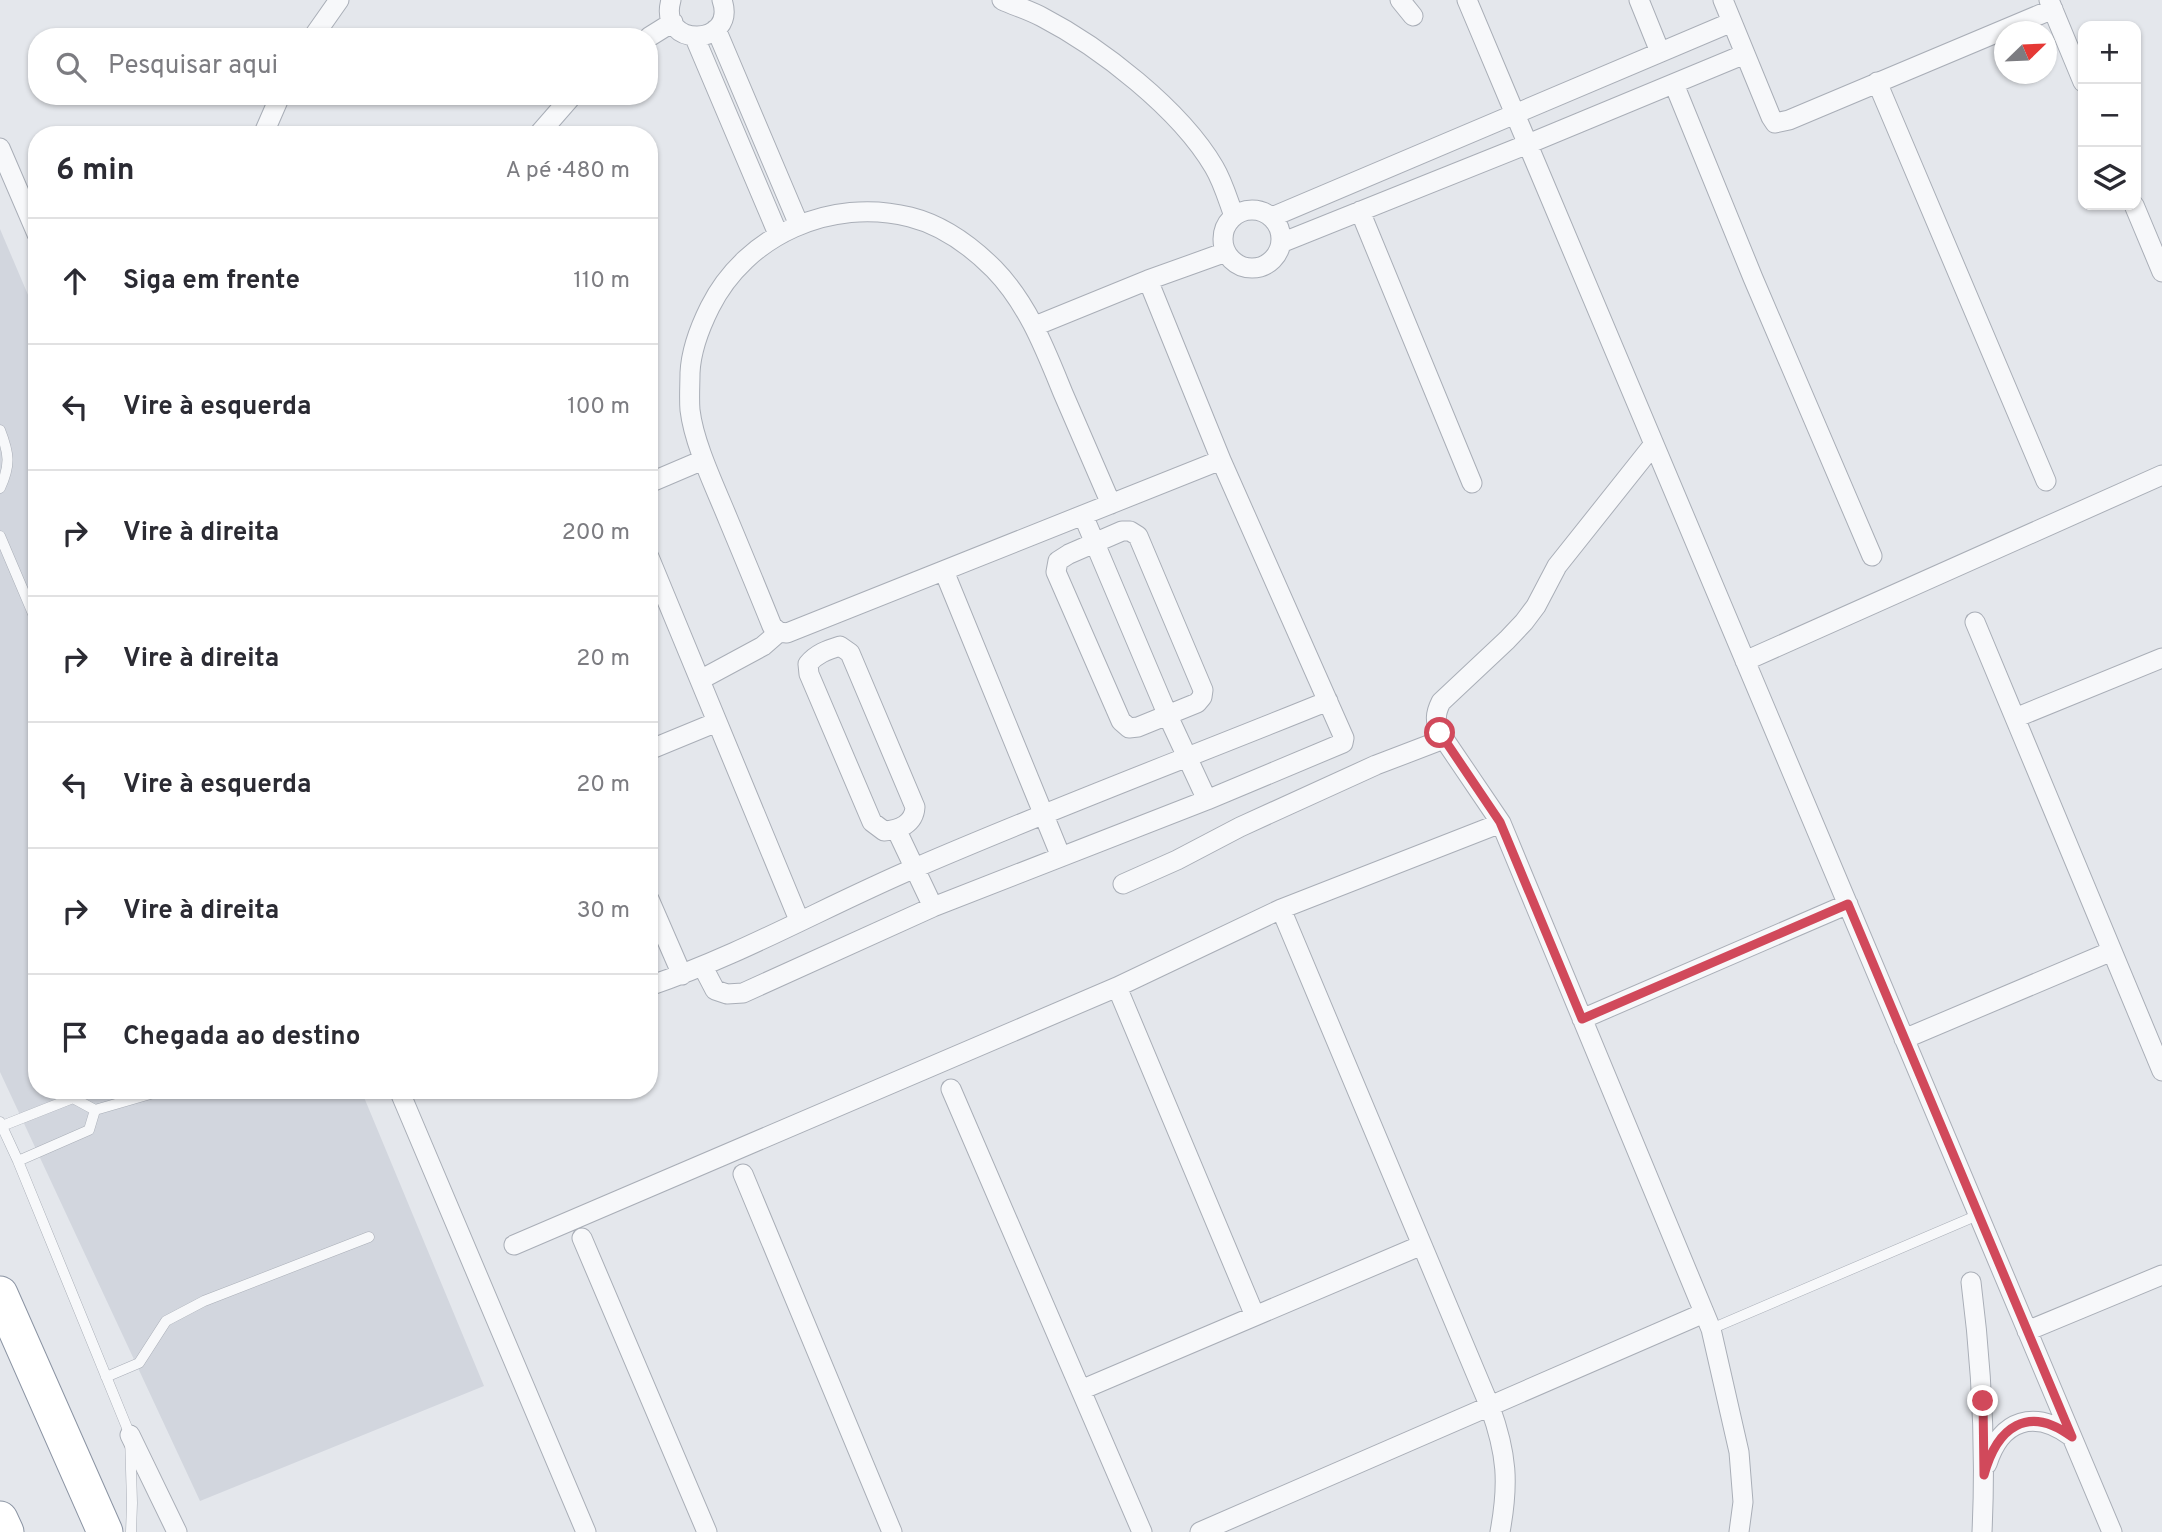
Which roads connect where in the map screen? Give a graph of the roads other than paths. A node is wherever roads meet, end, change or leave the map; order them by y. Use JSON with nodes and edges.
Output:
{"nodes":[{"id":1,"x":339,"y":0,"type":"edge"},
{"id":2,"x":671,"y":0,"type":"edge"},
{"id":3,"x":722,"y":0,"type":"edge"},
{"id":4,"x":1002,"y":0,"type":"edge"},
{"id":5,"x":1399,"y":0,"type":"edge"},
{"id":6,"x":1467,"y":0,"type":"edge"},
{"id":7,"x":1639,"y":0,"type":"edge"},
{"id":8,"x":1723,"y":0,"type":"edge"},
{"id":9,"x":2051,"y":5,"type":"edge"},
{"id":10,"x":1413,"y":16,"type":"dead end"},
{"id":11,"x":673,"y":22,"type":"junction"},
{"id":12,"x":1732,"y":22,"type":"junction"},
{"id":13,"x":319,"y":28,"type":"edge"},
{"id":14,"x":716,"y":29,"type":"junction"},
{"id":15,"x":658,"y":31,"type":"edge"},
{"id":16,"x":695,"y":38,"type":"junction"},
{"id":17,"x":1660,"y":52,"type":"junction"},
{"id":18,"x":1745,"y":54,"type":"junction"},
{"id":19,"x":1616,"y":70,"type":"junction"},
{"id":20,"x":2078,"y":70,"type":"edge"},
{"id":21,"x":1877,"y":82,"type":"junction"},
{"id":22,"x":1674,"y":84,"type":"junction"},
{"id":23,"x":1628,"y":103,"type":"junction"},
{"id":24,"x":276,"y":105,"type":"edge"},
{"id":25,"x":564,"y":105,"type":"edge"},
{"id":26,"x":1515,"y":113,"type":"junction"},
{"id":27,"x":267,"y":126,"type":"edge"},
{"id":28,"x":546,"y":126,"type":"edge"},
{"id":29,"x":1528,"y":144,"type":"junction"},
{"id":30,"x":0,"y":148,"type":"edge"},
{"id":31,"x":2136,"y":210,"type":"edge"},
{"id":32,"x":1360,"y":211,"type":"junction"},
{"id":33,"x":28,"y":213,"type":"edge"},
{"id":34,"x":1234,"y":216,"type":"junction"},
{"id":35,"x":1272,"y":217,"type":"junction"},
{"id":36,"x":799,"y":225,"type":"junction"},
{"id":37,"x":778,"y":234,"type":"junction"},
{"id":38,"x":1282,"y":243,"type":"junction"},
{"id":39,"x":1226,"y":252,"type":"junction"},
{"id":40,"x":2162,"y":272,"type":"edge"},
{"id":41,"x":1148,"y":279,"type":"junction"},
{"id":42,"x":1035,"y":326,"type":"junction"},
{"id":43,"x":0,"y":430,"type":"edge"},
{"id":44,"x":1654,"y":444,"type":"junction"},
{"id":45,"x":703,"y":460,"type":"junction"},
{"id":46,"x":1221,"y":460,"type":"junction"},
{"id":47,"x":2162,"y":475,"type":"edge"},
{"id":48,"x":658,"y":479,"type":"edge"},
{"id":49,"x":2046,"y":481,"type":"dead end"},
{"id":50,"x":1472,"y":483,"type":"dead end"},
{"id":51,"x":0,"y":488,"type":"edge"},
{"id":52,"x":1111,"y":504,"type":"junction"},
{"id":53,"x":1083,"y":515,"type":"junction"},
{"id":54,"x":0,"y":536,"type":"edge"},
{"id":55,"x":1095,"y":543,"type":"junction"},
{"id":56,"x":1872,"y":556,"type":"dead end"},
{"id":57,"x":944,"y":571,"type":"junction"},
{"id":58,"x":658,"y":579,"type":"edge"},
{"id":59,"x":28,"y":602,"type":"edge"},
{"id":60,"x":814,"y":622,"type":"junction"},
{"id":61,"x":1975,"y":622,"type":"dead end"},
{"id":62,"x":779,"y":632,"type":"junction"},
{"id":63,"x":828,"y":649,"type":"junction"},
{"id":64,"x":2162,"y":658,"type":"edge"},
{"id":65,"x":1745,"y":661,"type":"junction"},
{"id":66,"x":700,"y":680,"type":"junction"},
{"id":67,"x":1328,"y":701,"type":"junction"},
{"id":68,"x":1168,"y":716,"type":"junction"},
{"id":69,"x":2015,"y":718,"type":"junction"},
{"id":70,"x":717,"y":722,"type":"junction"},
{"id":71,"x":1444,"y":738,"type":"junction"},
{"id":72,"x":658,"y":746,"type":"edge"},
{"id":73,"x":1186,"y":758,"type":"junction"},
{"id":74,"x":1207,"y":800,"type":"junction"},
{"id":75,"x":1044,"y":816,"type":"junction"},
{"id":76,"x":1500,"y":822,"type":"junction"},
{"id":77,"x":897,"y":831,"type":"junction"},
{"id":78,"x":1060,"y":858,"type":"junction"},
{"id":79,"x":915,"y":867,"type":"junction"},
{"id":80,"x":1123,"y":884,"type":"dead end"},
{"id":81,"x":1848,"y":904,"type":"junction"},
{"id":82,"x":933,"y":906,"type":"junction"},
{"id":83,"x":1281,"y":909,"type":"junction"},
{"id":84,"x":658,"y":920,"type":"edge"},
{"id":85,"x":799,"y":920,"type":"junction"},
{"id":86,"x":2112,"y":951,"type":"junction"},
{"id":87,"x":703,"y":967,"type":"junction"},
{"id":88,"x":682,"y":975,"type":"junction"},
{"id":89,"x":658,"y":983,"type":"edge"},
{"id":90,"x":1118,"y":987,"type":"junction"},
{"id":91,"x":1582,"y":1019,"type":"junction"},
{"id":92,"x":1904,"y":1039,"type":"junction"},
{"id":93,"x":2162,"y":1071,"type":"edge"},
{"id":94,"x":951,"y":1089,"type":"dead end"},
{"id":95,"x":70,"y":1099,"type":"edge"},
{"id":96,"x":75,"y":1099,"type":"edge"},
{"id":97,"x":133,"y":1099,"type":"edge"},
{"id":98,"x":403,"y":1099,"type":"edge"},
{"id":99,"x":95,"y":1110,"type":"junction"},
{"id":100,"x":1,"y":1124,"type":"edge"},
{"id":101,"x":19,"y":1161,"type":"junction"},
{"id":102,"x":743,"y":1174,"type":"dead end"},
{"id":103,"x":1978,"y":1215,"type":"junction"},
{"id":104,"x":369,"y":1237,"type":"dead end"},
{"id":105,"x":582,"y":1238,"type":"dead end"},
{"id":106,"x":514,"y":1245,"type":"dead end"},
{"id":107,"x":1422,"y":1245,"type":"junction"},
{"id":108,"x":2162,"y":1275,"type":"edge"},
{"id":109,"x":1970,"y":1283,"type":"dead end"},
{"id":110,"x":0,"y":1294,"type":"edge"},
{"id":111,"x":1255,"y":1316,"type":"junction"},
{"id":112,"x":1707,"y":1321,"type":"junction"},
{"id":113,"x":2028,"y":1331,"type":"junction"},
{"id":114,"x":106,"y":1377,"type":"junction"},
{"id":115,"x":1081,"y":1390,"type":"junction"},
{"id":116,"x":1490,"y":1407,"type":"junction"},
{"id":117,"x":130,"y":1435,"type":"junction"},
{"id":118,"x":2072,"y":1437,"type":"junction"},
{"id":119,"x":1984,"y":1475,"type":"junction"},
{"id":120,"x":0,"y":1519,"type":"edge"},
{"id":121,"x":6,"y":1532,"type":"edge"},
{"id":122,"x":105,"y":1532,"type":"edge"},
{"id":123,"x":131,"y":1532,"type":"edge"},
{"id":124,"x":177,"y":1532,"type":"edge"},
{"id":125,"x":586,"y":1532,"type":"edge"},
{"id":126,"x":707,"y":1532,"type":"edge"},
{"id":127,"x":892,"y":1532,"type":"edge"},
{"id":128,"x":1142,"y":1532,"type":"edge"},
{"id":129,"x":1200,"y":1532,"type":"edge"},
{"id":130,"x":1500,"y":1532,"type":"edge"},
{"id":131,"x":1739,"y":1532,"type":"edge"},
{"id":132,"x":1982,"y":1532,"type":"edge"},
{"id":133,"x":2112,"y":1532,"type":"edge"}],
"edges":[{"from":1,"to":13,"type":"street"},
{"from":2,"to":11,"type":"street"},
{"from":3,"to":14,"type":"street"},
{"from":4,"to":34,"type":"street"},
{"from":5,"to":10,"type":"street"},
{"from":6,"to":26,"type":"street"},
{"from":7,"to":17,"type":"street"},
{"from":8,"to":12,"type":"street"},
{"from":9,"to":20,"type":"street"},
{"from":9,"to":21,"type":"street"},
{"from":11,"to":15,"type":"street"},
{"from":11,"to":16,"type":"street"},
{"from":12,"to":17,"type":"street"},
{"from":12,"to":18,"type":"street"},
{"from":14,"to":16,"type":"street"},
{"from":14,"to":36,"type":"street"},
{"from":16,"to":37,"type":"street"},
{"from":17,"to":19,"type":"street"},
{"from":18,"to":21,"type":"street"},
{"from":18,"to":22,"type":"street"},
{"from":19,"to":23,"type":"street"},
{"from":19,"to":26,"type":"street"},
{"from":21,"to":49,"type":"street"},
{"from":22,"to":23,"type":"street"},
{"from":22,"to":56,"type":"street"},
{"from":23,"to":29,"type":"street"},
{"from":24,"to":27,"type":"street"},
{"from":25,"to":28,"type":"street"},
{"from":26,"to":29,"type":"street"},
{"from":26,"to":35,"type":"street"},
{"from":29,"to":32,"type":"street"},
{"from":29,"to":44,"type":"street"},
{"from":30,"to":33,"type":"street"},
{"from":31,"to":40,"type":"street"},
{"from":32,"to":38,"type":"street"},
{"from":32,"to":50,"type":"street"},
{"from":34,"to":35,"type":"street"},
{"from":34,"to":39,"type":"street"},
{"from":35,"to":38,"type":"street"},
{"from":36,"to":37,"type":"street"},
{"from":36,"to":42,"type":"street"},
{"from":37,"to":45,"type":"street"},
{"from":38,"to":39,"type":"street"},
{"from":39,"to":41,"type":"street"},
{"from":41,"to":42,"type":"street"},
{"from":41,"to":46,"type":"street"},
{"from":42,"to":52,"type":"street"},
{"from":43,"to":51,"type":"lane"},
{"from":44,"to":65,"type":"street"},
{"from":44,"to":71,"type":"street"},
{"from":45,"to":48,"type":"street"},
{"from":45,"to":62,"type":"street"},
{"from":46,"to":52,"type":"street"},
{"from":46,"to":67,"type":"street"},
{"from":47,"to":65,"type":"street"},
{"from":52,"to":53,"type":"street"},
{"from":53,"to":55,"type":"street"},
{"from":53,"to":57,"type":"street"},
{"from":54,"to":59,"type":"lane"},
{"from":55,"to":68,"type":"street"},
{"from":55,"to":68,"type":"street"},
{"from":55,"to":68,"type":"street"},
{"from":57,"to":60,"type":"street"},
{"from":57,"to":75,"type":"street"},
{"from":58,"to":66,"type":"street"},
{"from":60,"to":62,"type":"street"},
{"from":60,"to":63,"type":"street"},
{"from":61,"to":69,"type":"street"},
{"from":62,"to":66,"type":"street"},
{"from":63,"to":77,"type":"street"},
{"from":63,"to":77,"type":"street"},
{"from":64,"to":69,"type":"street"},
{"from":65,"to":81,"type":"street"},
{"from":66,"to":70,"type":"street"},
{"from":67,"to":73,"type":"street"},
{"from":67,"to":74,"type":"street"},
{"from":68,"to":73,"type":"street"},
{"from":69,"to":86,"type":"street"},
{"from":70,"to":72,"type":"street"},
{"from":70,"to":85,"type":"street"},
{"from":71,"to":76,"type":"street"},
{"from":71,"to":80,"type":"street"},
{"from":73,"to":74,"type":"street"},
{"from":73,"to":75,"type":"street"},
{"from":74,"to":78,"type":"street"},
{"from":75,"to":78,"type":"street"},
{"from":75,"to":79,"type":"street"},
{"from":76,"to":83,"type":"street"},
{"from":76,"to":91,"type":"street"},
{"from":77,"to":79,"type":"street"},
{"from":78,"to":82,"type":"street"},
{"from":79,"to":82,"type":"street"},
{"from":79,"to":85,"type":"street"},
{"from":81,"to":91,"type":"street"},
{"from":81,"to":92,"type":"street"},
{"from":82,"to":87,"type":"street"},
{"from":83,"to":90,"type":"street"},
{"from":83,"to":107,"type":"street"},
{"from":84,"to":88,"type":"street"},
{"from":85,"to":87,"type":"street"},
{"from":86,"to":92,"type":"street"},
{"from":86,"to":93,"type":"street"},
{"from":87,"to":88,"type":"street"},
{"from":88,"to":89,"type":"street"},
{"from":90,"to":106,"type":"street"},
{"from":90,"to":111,"type":"street"},
{"from":91,"to":112,"type":"street"},
{"from":92,"to":103,"type":"street"},
{"from":94,"to":115,"type":"street"},
{"from":95,"to":100,"type":"lane"},
{"from":96,"to":99,"type":"lane"},
{"from":97,"to":99,"type":"lane"},
{"from":98,"to":125,"type":"street"},
{"from":99,"to":101,"type":"lane"},
{"from":100,"to":101,"type":"lane"},
{"from":101,"to":114,"type":"lane"},
{"from":102,"to":127,"type":"street"},
{"from":103,"to":112,"type":"lane"},
{"from":103,"to":113,"type":"street"},
{"from":104,"to":114,"type":"lane"},
{"from":105,"to":126,"type":"street"},
{"from":107,"to":111,"type":"street"},
{"from":107,"to":116,"type":"street"},
{"from":108,"to":113,"type":"street"},
{"from":109,"to":119,"type":"street"},
{"from":110,"to":122,"type":"highway"},
{"from":111,"to":115,"type":"street"},
{"from":112,"to":116,"type":"street"},
{"from":112,"to":131,"type":"street"},
{"from":113,"to":118,"type":"street"},
{"from":114,"to":117,"type":"lane"},
{"from":115,"to":128,"type":"street"},
{"from":116,"to":129,"type":"street"},
{"from":116,"to":130,"type":"street"},
{"from":117,"to":123,"type":"lane"},
{"from":117,"to":124,"type":"street"},
{"from":118,"to":119,"type":"street"},
{"from":118,"to":133,"type":"street"},
{"from":119,"to":132,"type":"street"},
{"from":120,"to":121,"type":"highway"}]}
